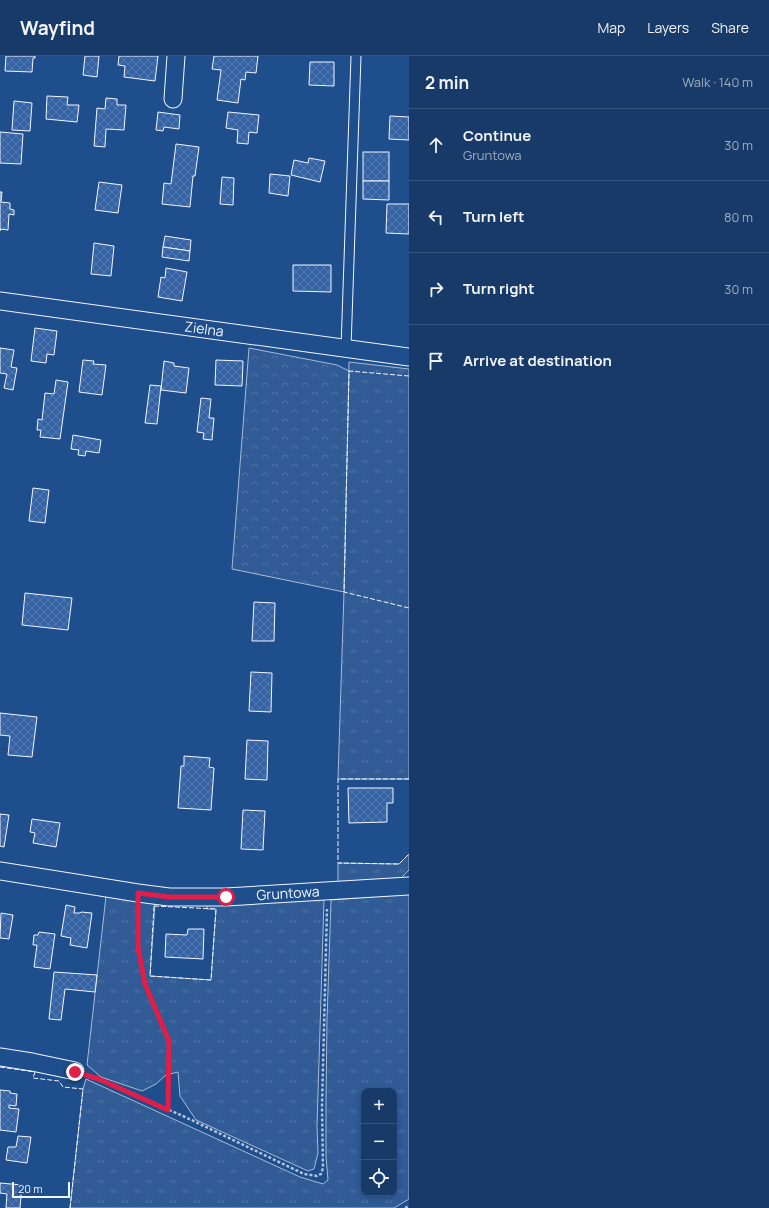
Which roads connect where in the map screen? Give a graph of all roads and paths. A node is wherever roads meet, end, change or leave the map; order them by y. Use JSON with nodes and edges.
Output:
{"nodes":[{"id":1,"x":176,"y":56,"type":"edge"},
{"id":2,"x":356,"y":56,"type":"edge"},
{"id":3,"x":173,"y":99,"type":"dead end"},
{"id":4,"x":0,"y":301,"type":"edge"},
{"id":5,"x":346,"y":348,"type":"junction"},
{"id":6,"x":409,"y":357,"type":"edge"},
{"id":7,"x":0,"y":871,"type":"edge"},
{"id":8,"x":409,"y":886,"type":"edge"},
{"id":9,"x":327,"y":891,"type":"junction"},
{"id":10,"x":138,"y":893,"type":"junction"},
{"id":11,"x":0,"y":1057,"type":"edge"},
{"id":12,"x":75,"y":1072,"type":"joint"},
{"id":13,"x":168,"y":1110,"type":"junction"},
{"id":14,"x":409,"y":1206,"type":"edge"},
{"id":15,"x":406,"y":1208,"type":"edge"}],
"edges":[{"from":1,"to":3,"type":"street"},
{"from":2,"to":5,"type":"lane"},
{"from":4,"to":5,"type":"street","name":"Zielna"},
{"from":5,"to":6,"type":"street","name":"Zielna"},
{"from":7,"to":10,"type":"street","name":"Gruntowa"},
{"from":8,"to":9,"type":"street","name":"Gruntowa"},
{"from":9,"to":10,"type":"street","name":"Gruntowa"},
{"from":9,"to":13,"type":"path"},
{"from":10,"to":13,"type":"path"},
{"from":11,"to":12,"type":"street"},
{"from":12,"to":13,"type":"path"},
{"from":14,"to":15,"type":"path"}]}
